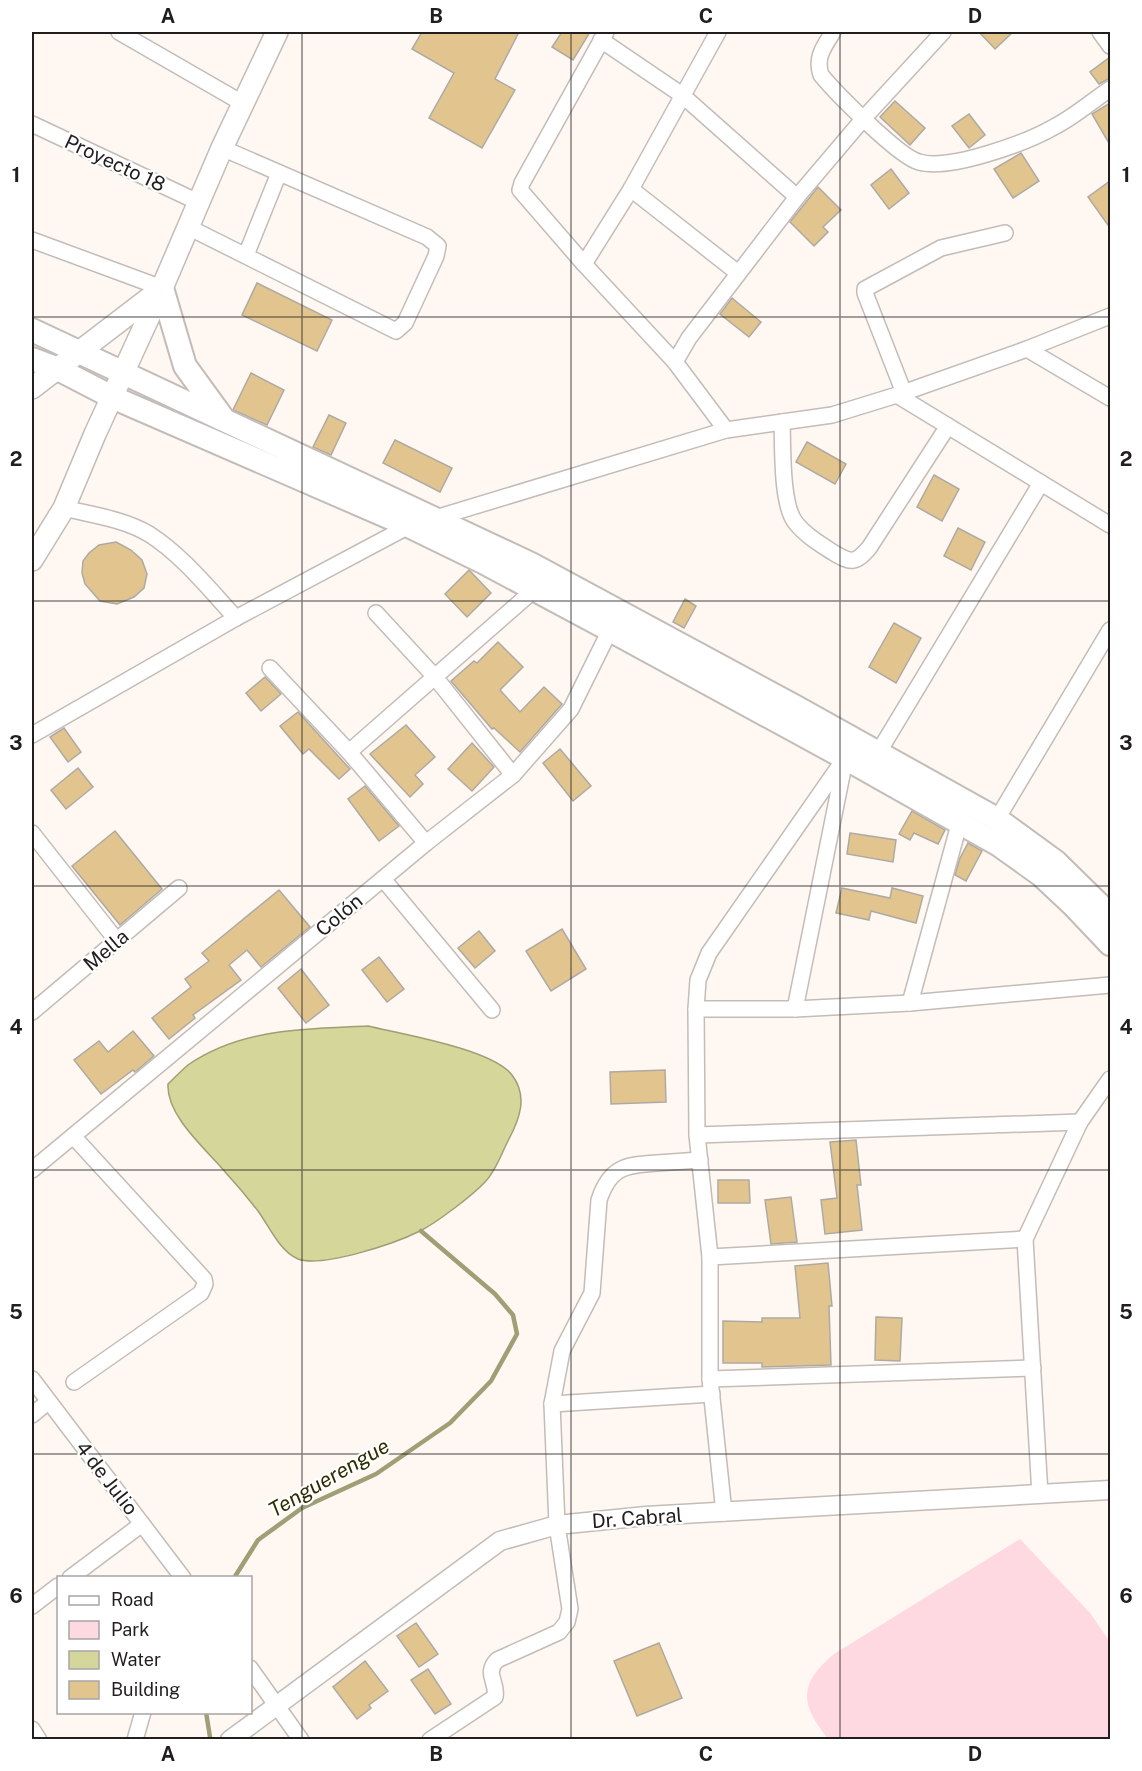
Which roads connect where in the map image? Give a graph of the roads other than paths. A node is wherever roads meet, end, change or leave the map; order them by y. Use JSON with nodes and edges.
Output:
{"nodes":[{"id":1,"x":276,"y":32,"type":"edge"},
{"id":2,"x":718,"y":32,"type":"edge"},
{"id":3,"x":833,"y":32,"type":"edge"},
{"id":4,"x":943,"y":32,"type":"edge"},
{"id":5,"x":1100,"y":32,"type":"edge"},
{"id":6,"x":124,"y":33,"type":"edge"},
{"id":7,"x":603,"y":36,"type":"edge"},
{"id":8,"x":1110,"y":46,"type":"edge"},
{"id":9,"x":1110,"y":89,"type":"edge"},
{"id":10,"x":682,"y":95,"type":"junction"},
{"id":11,"x":244,"y":104,"type":"junction"},
{"id":12,"x":864,"y":118,"type":"junction"},
{"id":13,"x":32,"y":124,"type":"edge"},
{"id":14,"x":222,"y":148,"type":"junction"},
{"id":15,"x":279,"y":173,"type":"junction"},
{"id":16,"x":631,"y":189,"type":"junction"},
{"id":17,"x":798,"y":197,"type":"junction"},
{"id":18,"x":198,"y":202,"type":"junction"},
{"id":19,"x":188,"y":227,"type":"junction"},
{"id":20,"x":1005,"y":233,"type":"dead end"},
{"id":21,"x":32,"y":240,"type":"edge"},
{"id":22,"x":246,"y":255,"type":"junction"},
{"id":23,"x":584,"y":264,"type":"junction"},
{"id":24,"x":738,"y":273,"type":"junction"},
{"id":25,"x":162,"y":288,"type":"junction"},
{"id":26,"x":1110,"y":315,"type":"edge"},
{"id":27,"x":32,"y":330,"type":"edge"},
{"id":28,"x":1027,"y":349,"type":"junction"},
{"id":29,"x":79,"y":352,"type":"junction"},
{"id":30,"x":32,"y":359,"type":"edge"},
{"id":31,"x":675,"y":363,"type":"junction"},
{"id":32,"x":56,"y":368,"type":"junction"},
{"id":33,"x":123,"y":372,"type":"junction"},
{"id":34,"x":32,"y":388,"type":"edge"},
{"id":35,"x":900,"y":394,"type":"junction"},
{"id":36,"x":112,"y":397,"type":"junction"},
{"id":37,"x":1110,"y":398,"type":"edge"},
{"id":38,"x":225,"y":420,"type":"junction"},
{"id":39,"x":782,"y":422,"type":"junction"},
{"id":40,"x":948,"y":426,"type":"junction"},
{"id":41,"x":726,"y":430,"type":"junction"},
{"id":42,"x":1041,"y":483,"type":"junction"},
{"id":43,"x":64,"y":508,"type":"junction"},
{"id":44,"x":434,"y":517,"type":"junction"},
{"id":45,"x":1110,"y":525,"type":"edge"},
{"id":46,"x":409,"y":526,"type":"junction"},
{"id":47,"x":32,"y":560,"type":"edge"},
{"id":48,"x":534,"y":590,"type":"junction"},
{"id":49,"x":376,"y":613,"type":"dead end"},
{"id":50,"x":236,"y":618,"type":"junction"},
{"id":51,"x":610,"y":630,"type":"junction"},
{"id":52,"x":1110,"y":630,"type":"edge"},
{"id":53,"x":270,"y":668,"type":"dead end"},
{"id":54,"x":435,"y":677,"type":"junction"},
{"id":55,"x":32,"y":735,"type":"edge"},
{"id":56,"x":349,"y":752,"type":"junction"},
{"id":57,"x":878,"y":753,"type":"junction"},
{"id":58,"x":845,"y":758,"type":"junction"},
{"id":59,"x":513,"y":775,"type":"junction"},
{"id":60,"x":997,"y":819,"type":"junction"},
{"id":61,"x":960,"y":821,"type":"junction"},
{"id":62,"x":32,"y":833,"type":"edge"},
{"id":63,"x":426,"y":843,"type":"junction"},
{"id":64,"x":37,"y":851,"type":"edge"},
{"id":65,"x":383,"y":879,"type":"junction"},
{"id":66,"x":179,"y":888,"type":"dead end"},
{"id":67,"x":1110,"y":915,"type":"edge"},
{"id":68,"x":117,"y":941,"type":"junction"},
{"id":69,"x":1110,"y":944,"type":"edge"},
{"id":70,"x":1110,"y":985,"type":"edge"},
{"id":71,"x":910,"y":1003,"type":"junction"},
{"id":72,"x":696,"y":1009,"type":"junction"},
{"id":73,"x":795,"y":1009,"type":"junction"},
{"id":74,"x":492,"y":1010,"type":"dead end"},
{"id":75,"x":32,"y":1012,"type":"edge"},
{"id":76,"x":1110,"y":1079,"type":"edge"},
{"id":77,"x":1080,"y":1122,"type":"junction"},
{"id":78,"x":697,"y":1135,"type":"junction"},
{"id":79,"x":73,"y":1136,"type":"junction"},
{"id":80,"x":700,"y":1160,"type":"junction"},
{"id":81,"x":32,"y":1170,"type":"edge"},
{"id":82,"x":1025,"y":1239,"type":"junction"},
{"id":83,"x":710,"y":1257,"type":"junction"},
{"id":84,"x":1032,"y":1368,"type":"junction"},
{"id":85,"x":32,"y":1379,"type":"edge"},
{"id":86,"x":74,"y":1382,"type":"dead end"},
{"id":87,"x":711,"y":1387,"type":"junction"},
{"id":88,"x":48,"y":1402,"type":"junction"},
{"id":89,"x":552,"y":1404,"type":"junction"},
{"id":90,"x":32,"y":1415,"type":"edge"},
{"id":91,"x":1110,"y":1490,"type":"edge"},
{"id":92,"x":1040,"y":1495,"type":"junction"},
{"id":93,"x":724,"y":1513,"type":"junction"},
{"id":94,"x":142,"y":1524,"type":"junction"},
{"id":95,"x":557,"y":1525,"type":"junction"},
{"id":96,"x":73,"y":1576,"type":"edge"},
{"id":97,"x":181,"y":1576,"type":"edge"},
{"id":98,"x":57,"y":1587,"type":"edge"},
{"id":99,"x":32,"y":1606,"type":"edge"},
{"id":100,"x":252,"y":1671,"type":"edge"},
{"id":101,"x":278,"y":1704,"type":"junction"},
{"id":102,"x":143,"y":1714,"type":"edge"},
{"id":103,"x":32,"y":1729,"type":"edge"},
{"id":104,"x":39,"y":1740,"type":"edge"},
{"id":105,"x":135,"y":1740,"type":"edge"},
{"id":106,"x":230,"y":1740,"type":"edge"},
{"id":107,"x":301,"y":1740,"type":"edge"},
{"id":108,"x":430,"y":1740,"type":"edge"}],
"edges":[{"from":1,"to":11,"type":"main road"},
{"from":2,"to":10,"type":"street"},
{"from":3,"to":12,"type":"street"},
{"from":4,"to":12,"type":"street"},
{"from":5,"to":8,"type":"street"},
{"from":6,"to":11,"type":"street"},
{"from":7,"to":10,"type":"street"},
{"from":7,"to":23,"type":"street"},
{"from":9,"to":12,"type":"street"},
{"from":10,"to":16,"type":"street"},
{"from":10,"to":17,"type":"street"},
{"from":11,"to":14,"type":"main road"},
{"from":12,"to":17,"type":"street"},
{"from":13,"to":18,"type":"street","name":"Proyecto 18"},
{"from":14,"to":15,"type":"street"},
{"from":14,"to":18,"type":"main road"},
{"from":15,"to":22,"type":"street"},
{"from":15,"to":22,"type":"street"},
{"from":16,"to":23,"type":"street"},
{"from":16,"to":24,"type":"street"},
{"from":17,"to":24,"type":"street"},
{"from":18,"to":19,"type":"main road"},
{"from":19,"to":22,"type":"street"},
{"from":19,"to":25,"type":"main road"},
{"from":20,"to":35,"type":"street"},
{"from":21,"to":25,"type":"street"},
{"from":23,"to":31,"type":"street"},
{"from":24,"to":31,"type":"street"},
{"from":25,"to":29,"type":"main road"},
{"from":25,"to":33,"type":"main road"},
{"from":25,"to":38,"type":"main road"},
{"from":26,"to":28,"type":"street"},
{"from":27,"to":29,"type":"main road"},
{"from":28,"to":35,"type":"street"},
{"from":28,"to":37,"type":"street"},
{"from":29,"to":32,"type":"main road"},
{"from":29,"to":33,"type":"main road"},
{"from":30,"to":32,"type":"main road"},
{"from":31,"to":41,"type":"street"},
{"from":32,"to":34,"type":"main road"},
{"from":32,"to":36,"type":"main road"},
{"from":33,"to":36,"type":"main road"},
{"from":33,"to":38,"type":"main road"},
{"from":35,"to":39,"type":"street"},
{"from":35,"to":40,"type":"street"},
{"from":36,"to":43,"type":"main road"},
{"from":36,"to":46,"type":"main road"},
{"from":38,"to":44,"type":"main road"},
{"from":39,"to":40,"type":"street"},
{"from":39,"to":41,"type":"street"},
{"from":40,"to":42,"type":"street"},
{"from":41,"to":44,"type":"street"},
{"from":42,"to":45,"type":"street"},
{"from":42,"to":57,"type":"street"},
{"from":43,"to":47,"type":"main road"},
{"from":43,"to":50,"type":"street"},
{"from":44,"to":46,"type":"street"},
{"from":44,"to":57,"type":"main road"},
{"from":46,"to":48,"type":"main road"},
{"from":46,"to":50,"type":"street"},
{"from":48,"to":51,"type":"main road"},
{"from":48,"to":54,"type":"street"},
{"from":49,"to":54,"type":"street"},
{"from":50,"to":55,"type":"street"},
{"from":51,"to":58,"type":"main road"},
{"from":51,"to":59,"type":"street","name":"Colón"},
{"from":52,"to":60,"type":"street"},
{"from":53,"to":56,"type":"street"},
{"from":54,"to":56,"type":"street"},
{"from":54,"to":59,"type":"street"},
{"from":56,"to":63,"type":"street"},
{"from":57,"to":60,"type":"main road"},
{"from":58,"to":61,"type":"main road"},
{"from":58,"to":72,"type":"street"},
{"from":58,"to":73,"type":"street"},
{"from":59,"to":63,"type":"street","name":"Colón"},
{"from":60,"to":67,"type":"main road"},
{"from":61,"to":69,"type":"main road"},
{"from":61,"to":71,"type":"street"},
{"from":62,"to":64,"type":"street"},
{"from":63,"to":65,"type":"street","name":"Colón"},
{"from":64,"to":68,"type":"street"},
{"from":65,"to":74,"type":"street"},
{"from":65,"to":79,"type":"street","name":"Colón"},
{"from":66,"to":68,"type":"street","name":"Mella"},
{"from":68,"to":75,"type":"street","name":"Mella"},
{"from":70,"to":71,"type":"street"},
{"from":71,"to":73,"type":"street"},
{"from":72,"to":73,"type":"street"},
{"from":72,"to":78,"type":"street"},
{"from":76,"to":77,"type":"street"},
{"from":77,"to":78,"type":"street"},
{"from":77,"to":82,"type":"street"},
{"from":78,"to":80,"type":"street"},
{"from":79,"to":81,"type":"street","name":"Colón"},
{"from":79,"to":86,"type":"street"},
{"from":80,"to":83,"type":"street"},
{"from":80,"to":89,"type":"street"},
{"from":82,"to":83,"type":"street"},
{"from":82,"to":84,"type":"street"},
{"from":83,"to":87,"type":"street"},
{"from":84,"to":87,"type":"street"},
{"from":84,"to":92,"type":"street"},
{"from":85,"to":88,"type":"street","name":"4 de Julio"},
{"from":87,"to":89,"type":"street"},
{"from":87,"to":93,"type":"street"},
{"from":88,"to":90,"type":"street"},
{"from":88,"to":94,"type":"street","name":"4 de Julio"},
{"from":89,"to":95,"type":"street"},
{"from":91,"to":92,"type":"street","name":"Dr. Cabral"},
{"from":92,"to":93,"type":"street","name":"Dr. Cabral"},
{"from":93,"to":95,"type":"street","name":"Dr. Cabral"},
{"from":94,"to":96,"type":"street"},
{"from":94,"to":97,"type":"street","name":"4 de Julio"},
{"from":95,"to":101,"type":"street","name":"Dr. Cabral"},
{"from":95,"to":108,"type":"street"},
{"from":98,"to":99,"type":"street"},
{"from":100,"to":101,"type":"street"},
{"from":101,"to":106,"type":"street","name":"Dr. Cabral"},
{"from":101,"to":107,"type":"street"},
{"from":102,"to":105,"type":"street"},
{"from":103,"to":104,"type":"street"}]}
